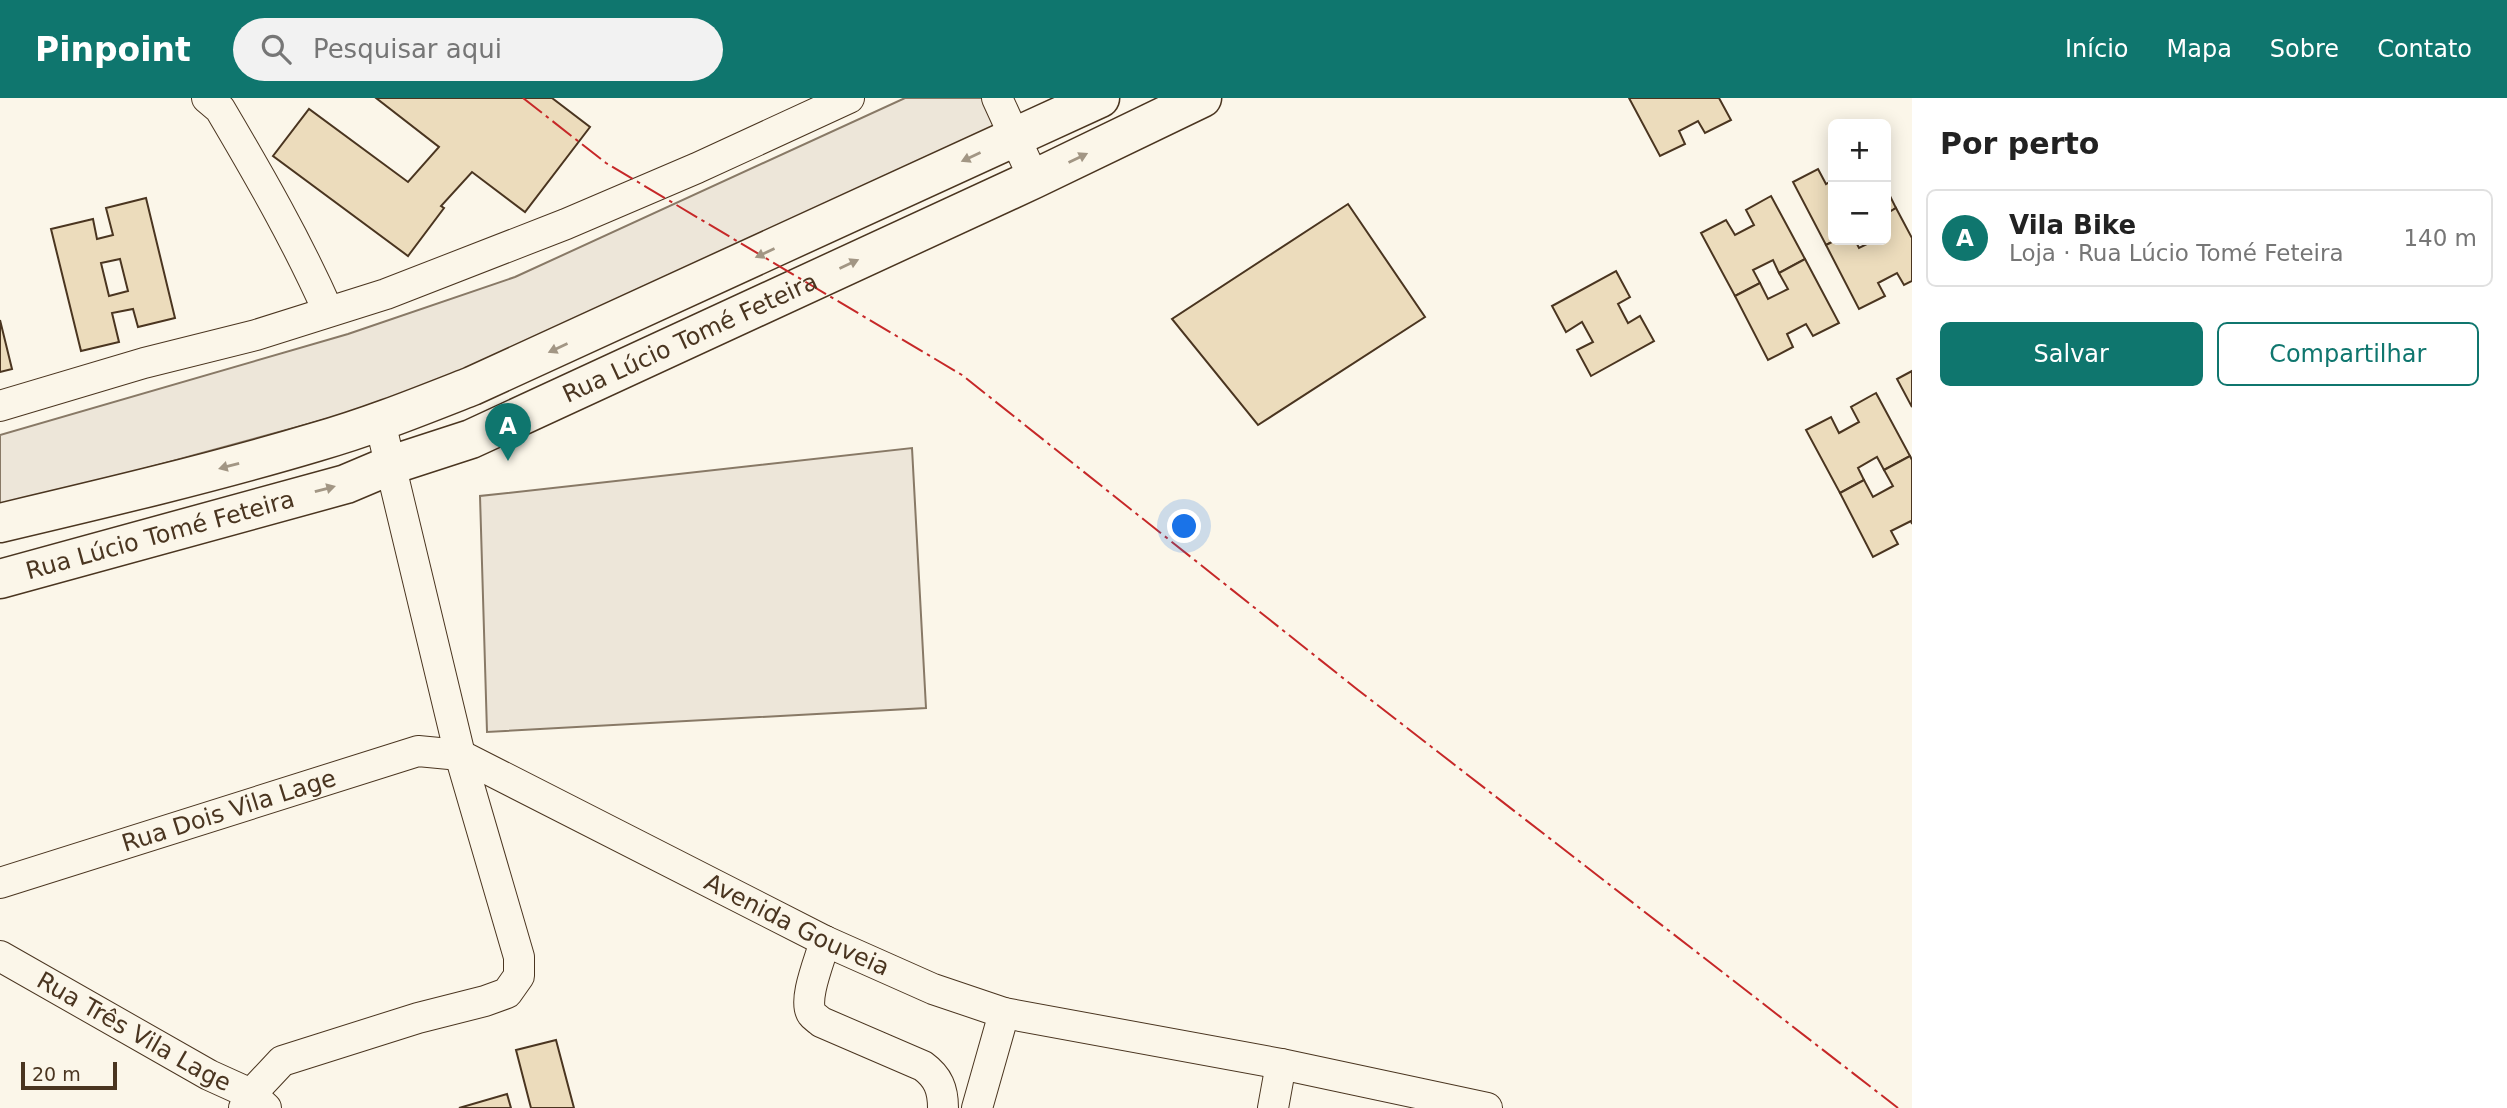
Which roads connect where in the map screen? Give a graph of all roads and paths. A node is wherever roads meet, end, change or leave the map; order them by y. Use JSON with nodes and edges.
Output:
{"nodes":[{"id":1,"x":207,"y":98,"type":"edge"},
{"id":2,"x":849,"y":98,"type":"edge"},
{"id":3,"x":998,"y":98,"type":"edge"},
{"id":4,"x":1100,"y":98,"type":"edge"},
{"id":5,"x":1202,"y":98,"type":"edge"},
{"id":6,"x":1014,"y":137,"type":"junction"},
{"id":7,"x":1034,"y":179,"type":"junction"},
{"id":8,"x":328,"y":311,"type":"junction"},
{"id":9,"x":0,"y":406,"type":"edge"},
{"id":10,"x":380,"y":422,"type":"junction"},
{"id":11,"x":391,"y":465,"type":"junction"},
{"id":12,"x":0,"y":523,"type":"edge"},
{"id":13,"x":0,"y":579,"type":"edge"},
{"id":14,"x":460,"y":755,"type":"junction"},
{"id":15,"x":0,"y":883,"type":"edge"},
{"id":16,"x":825,"y":941,"type":"junction"},
{"id":17,"x":0,"y":956,"type":"edge"},
{"id":18,"x":1004,"y":1013,"type":"junction"},
{"id":19,"x":1281,"y":1064,"type":"junction"},
{"id":20,"x":254,"y":1103,"type":"edge"},
{"id":21,"x":943,"y":1108,"type":"edge"},
{"id":22,"x":977,"y":1108,"type":"edge"},
{"id":23,"x":1273,"y":1108,"type":"edge"},
{"id":24,"x":1487,"y":1108,"type":"edge"}],
"edges":[{"from":1,"to":8,"type":"street"},
{"from":2,"to":8,"type":"street"},
{"from":3,"to":6,"type":"street"},
{"from":4,"to":6,"type":"main road","name":"Rua Lúcio Tomé Feteira"},
{"from":7,"to":5,"type":"main road","name":"Rua Lúcio Tomé Feteira","one_way":true},
{"from":6,"to":7,"type":"street"},
{"from":6,"to":10,"type":"main road","name":"Rua Lúcio Tomé Feteira","one_way":true},
{"from":11,"to":7,"type":"main road","name":"Rua Lúcio Tomé Feteira","one_way":true},
{"from":8,"to":9,"type":"street"},
{"from":10,"to":11,"type":"street"},
{"from":10,"to":12,"type":"main road","name":"Rua Lúcio Tomé Feteira","one_way":true},
{"from":13,"to":11,"type":"main road","name":"Rua Lúcio Tomé Feteira","one_way":true},
{"from":11,"to":14,"type":"street"},
{"from":14,"to":15,"type":"street","name":"Rua Dois Vila Lage"},
{"from":14,"to":16,"type":"street","name":"Avenida Gouveia"},
{"from":14,"to":20,"type":"street"},
{"from":16,"to":18,"type":"street","name":"Avenida Gouveia"},
{"from":16,"to":21,"type":"street"},
{"from":17,"to":20,"type":"street","name":"Rua Três Vila Lage"},
{"from":18,"to":19,"type":"street","name":"Avenida Gouveia"},
{"from":18,"to":22,"type":"street"},
{"from":19,"to":23,"type":"street"},
{"from":19,"to":24,"type":"street","name":"Avenida Gouveia"}]}
